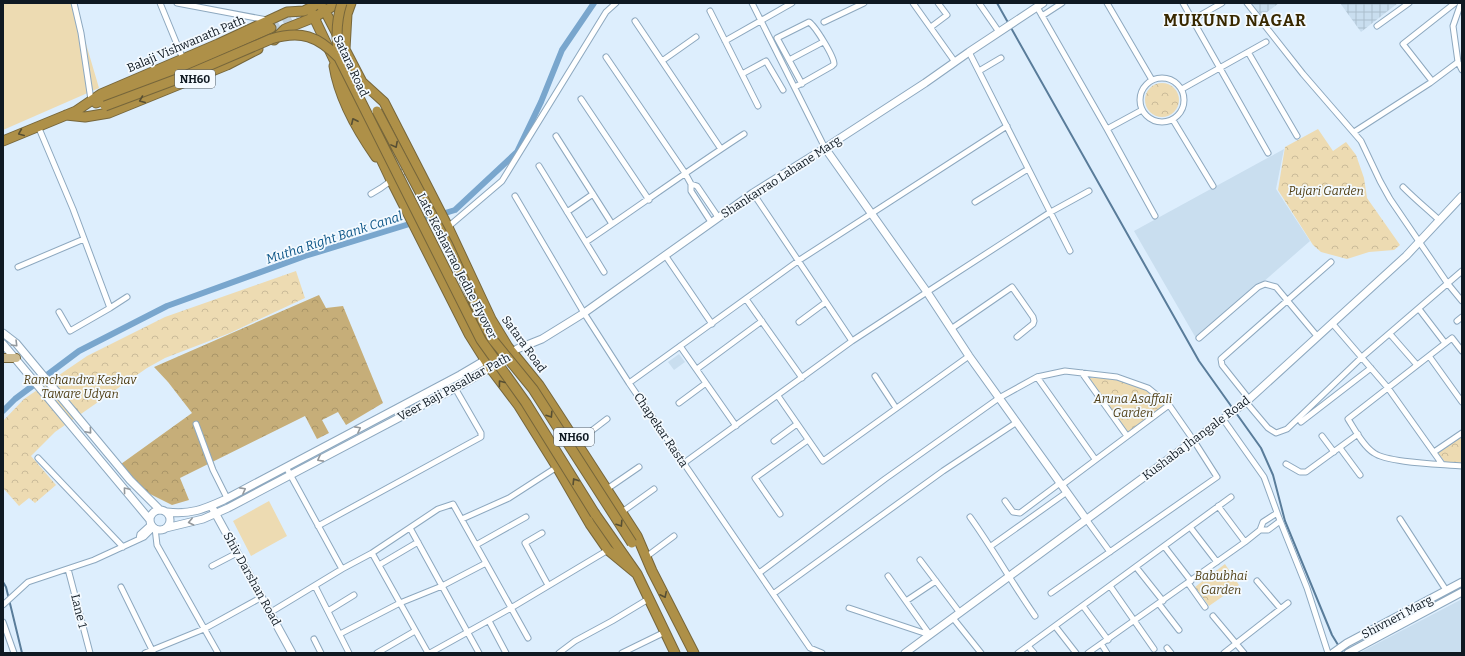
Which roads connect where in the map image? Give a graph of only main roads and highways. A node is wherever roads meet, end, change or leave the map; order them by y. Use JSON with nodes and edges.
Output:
{"nodes":[{"id":1,"x":294,"y":3,"type":"edge"},
{"id":2,"x":338,"y":3,"type":"edge"},
{"id":3,"x":342,"y":3,"type":"edge"},
{"id":4,"x":352,"y":3,"type":"edge"},
{"id":5,"x":321,"y":5,"type":"edge"},
{"id":6,"x":1040,"y":5,"type":"edge"},
{"id":7,"x":287,"y":12,"type":"junction"},
{"id":8,"x":313,"y":13,"type":"junction"},
{"id":9,"x":271,"y":24,"type":"junction"},
{"id":10,"x":276,"y":39,"type":"junction"},
{"id":11,"x":345,"y":50,"type":"junction"},
{"id":12,"x":335,"y":57,"type":"junction"},
{"id":13,"x":368,"y":89,"type":"junction"},
{"id":14,"x":76,"y":111,"type":"junction"},
{"id":15,"x":65,"y":115,"type":"junction"},
{"id":16,"x":85,"y":117,"type":"junction"},
{"id":17,"x":3,"y":141,"type":"edge"},
{"id":18,"x":825,"y":148,"type":"junction"},
{"id":19,"x":1462,"y":196,"type":"edge"},
{"id":20,"x":3,"y":333,"type":"edge"},
{"id":21,"x":3,"y":344,"type":"edge"},
{"id":22,"x":513,"y":350,"type":"junction"},
{"id":23,"x":3,"y":358,"type":"edge"},
{"id":24,"x":17,"y":360,"type":"junction"},
{"id":25,"x":488,"y":365,"type":"junction"},
{"id":26,"x":211,"y":505,"type":"junction"},
{"id":27,"x":164,"y":511,"type":"junction"},
{"id":28,"x":215,"y":514,"type":"junction"},
{"id":29,"x":1086,"y":519,"type":"junction"},
{"id":30,"x":153,"y":525,"type":"junction"},
{"id":31,"x":166,"y":528,"type":"junction"},
{"id":32,"x":652,"y":571,"type":"junction"},
{"id":33,"x":637,"y":574,"type":"junction"},
{"id":34,"x":1462,"y":582,"type":"edge"},
{"id":35,"x":1462,"y":592,"type":"edge"},
{"id":36,"x":1350,"y":652,"type":"edge"},
{"id":37,"x":292,"y":653,"type":"edge"},
{"id":38,"x":675,"y":653,"type":"edge"},
{"id":39,"x":694,"y":653,"type":"edge"},
{"id":40,"x":905,"y":653,"type":"edge"},
{"id":41,"x":1332,"y":653,"type":"edge"}],
"edges":[{"from":1,"to":7,"type":"highway","number":"NH60"},
{"from":2,"to":5,"type":"highway"},
{"from":3,"to":12,"type":"highway","name":"Late Keshavrao Jedhe Flyover","bridge":true},
{"from":4,"to":11,"type":"highway"},
{"from":5,"to":8,"type":"highway"},
{"from":5,"to":11,"type":"highway","name":"Satara Road","number":"NH60"},
{"from":6,"to":18,"type":"main road","name":"Shankarrao Lahane Marg"},
{"from":7,"to":8,"type":"highway","name":"Balaji Vishwanath Path","number":"NH60"},
{"from":7,"to":9,"type":"highway","name":"Balaji Vishwanath Path","number":"NH60"},
{"from":8,"to":10,"type":"highway","name":"Balaji Vishwanath Path","number":"NH60"},
{"from":8,"to":12,"type":"highway","name":"Satara Road"},
{"from":9,"to":14,"type":"highway"},
{"from":9,"to":14,"type":"highway","name":"Balaji Vishwanath Path","number":"NH60"},
{"from":10,"to":12,"type":"highway"},
{"from":10,"to":16,"type":"highway","name":"Balaji Vishwanath Path","number":"NH60","one_way":true},
{"from":11,"to":13,"type":"highway","name":"Satara Road","number":"NH60"},
{"from":12,"to":16,"type":"highway","name":"Late Keshavrao Jedhe Flyover","bridge":true},
{"from":25,"to":12,"type":"highway","name":"Satara Road","one_way":true},
{"from":33,"to":12,"type":"highway","name":"Late Keshavrao Jedhe Flyover","one_way":true,"bridge":true},
{"from":13,"to":22,"type":"highway","name":"Satara Road","number":"NH60"},
{"from":13,"to":32,"type":"highway","one_way":true,"bridge":true},
{"from":14,"to":15,"type":"highway","name":"Balaji Vishwanath Path","number":"NH60"},
{"from":15,"to":16,"type":"highway","name":"Balaji Vishwanath Path","number":"NH60"},
{"from":15,"to":17,"type":"highway","name":"Balaji Vishwanath Path","number":"NH60","one_way":true},
{"from":18,"to":22,"type":"main road","name":"Shankarrao Lahane Marg"},
{"from":18,"to":29,"type":"main road"},
{"from":19,"to":29,"type":"main road","name":"Kushaba Jhangale Road"},
{"from":20,"to":27,"type":"main road","one_way":true},
{"from":21,"to":24,"type":"main road"},
{"from":22,"to":25,"type":"main road","name":"Veer Baji Pasalkar Path"},
{"from":22,"to":32,"type":"highway","name":"Satara Road","number":"NH60"},
{"from":23,"to":24,"type":"main road"},
{"from":30,"to":24,"type":"main road","one_way":true},
{"from":26,"to":25,"type":"main road","name":"Veer Baji Pasalkar Path","one_way":true},
{"from":25,"to":28,"type":"main road","name":"Veer Baji Pasalkar Path","one_way":true},
{"from":33,"to":25,"type":"highway","name":"Satara Road","one_way":true},
{"from":26,"to":27,"type":"main road","name":"Veer Baji Pasalkar Path"},
{"from":26,"to":28,"type":"main road","name":"Shiv Darshan Road"},
{"from":27,"to":30,"type":"main road"},
{"from":27,"to":31,"type":"main road"},
{"from":28,"to":31,"type":"main road","name":"Veer Baji Pasalkar Path","one_way":true},
{"from":28,"to":37,"type":"main road","name":"Shiv Darshan Road"},
{"from":29,"to":40,"type":"main road","name":"Kushaba Jhangale Road"},
{"from":30,"to":31,"type":"main road"},
{"from":32,"to":39,"type":"highway","name":"Satara Road","number":"NH60","one_way":true},
{"from":33,"to":38,"type":"highway"},
{"from":34,"to":41,"type":"main road","name":"Shivneri Marg"},
{"from":35,"to":36,"type":"main road","name":"Shivneri Marg"}]}
